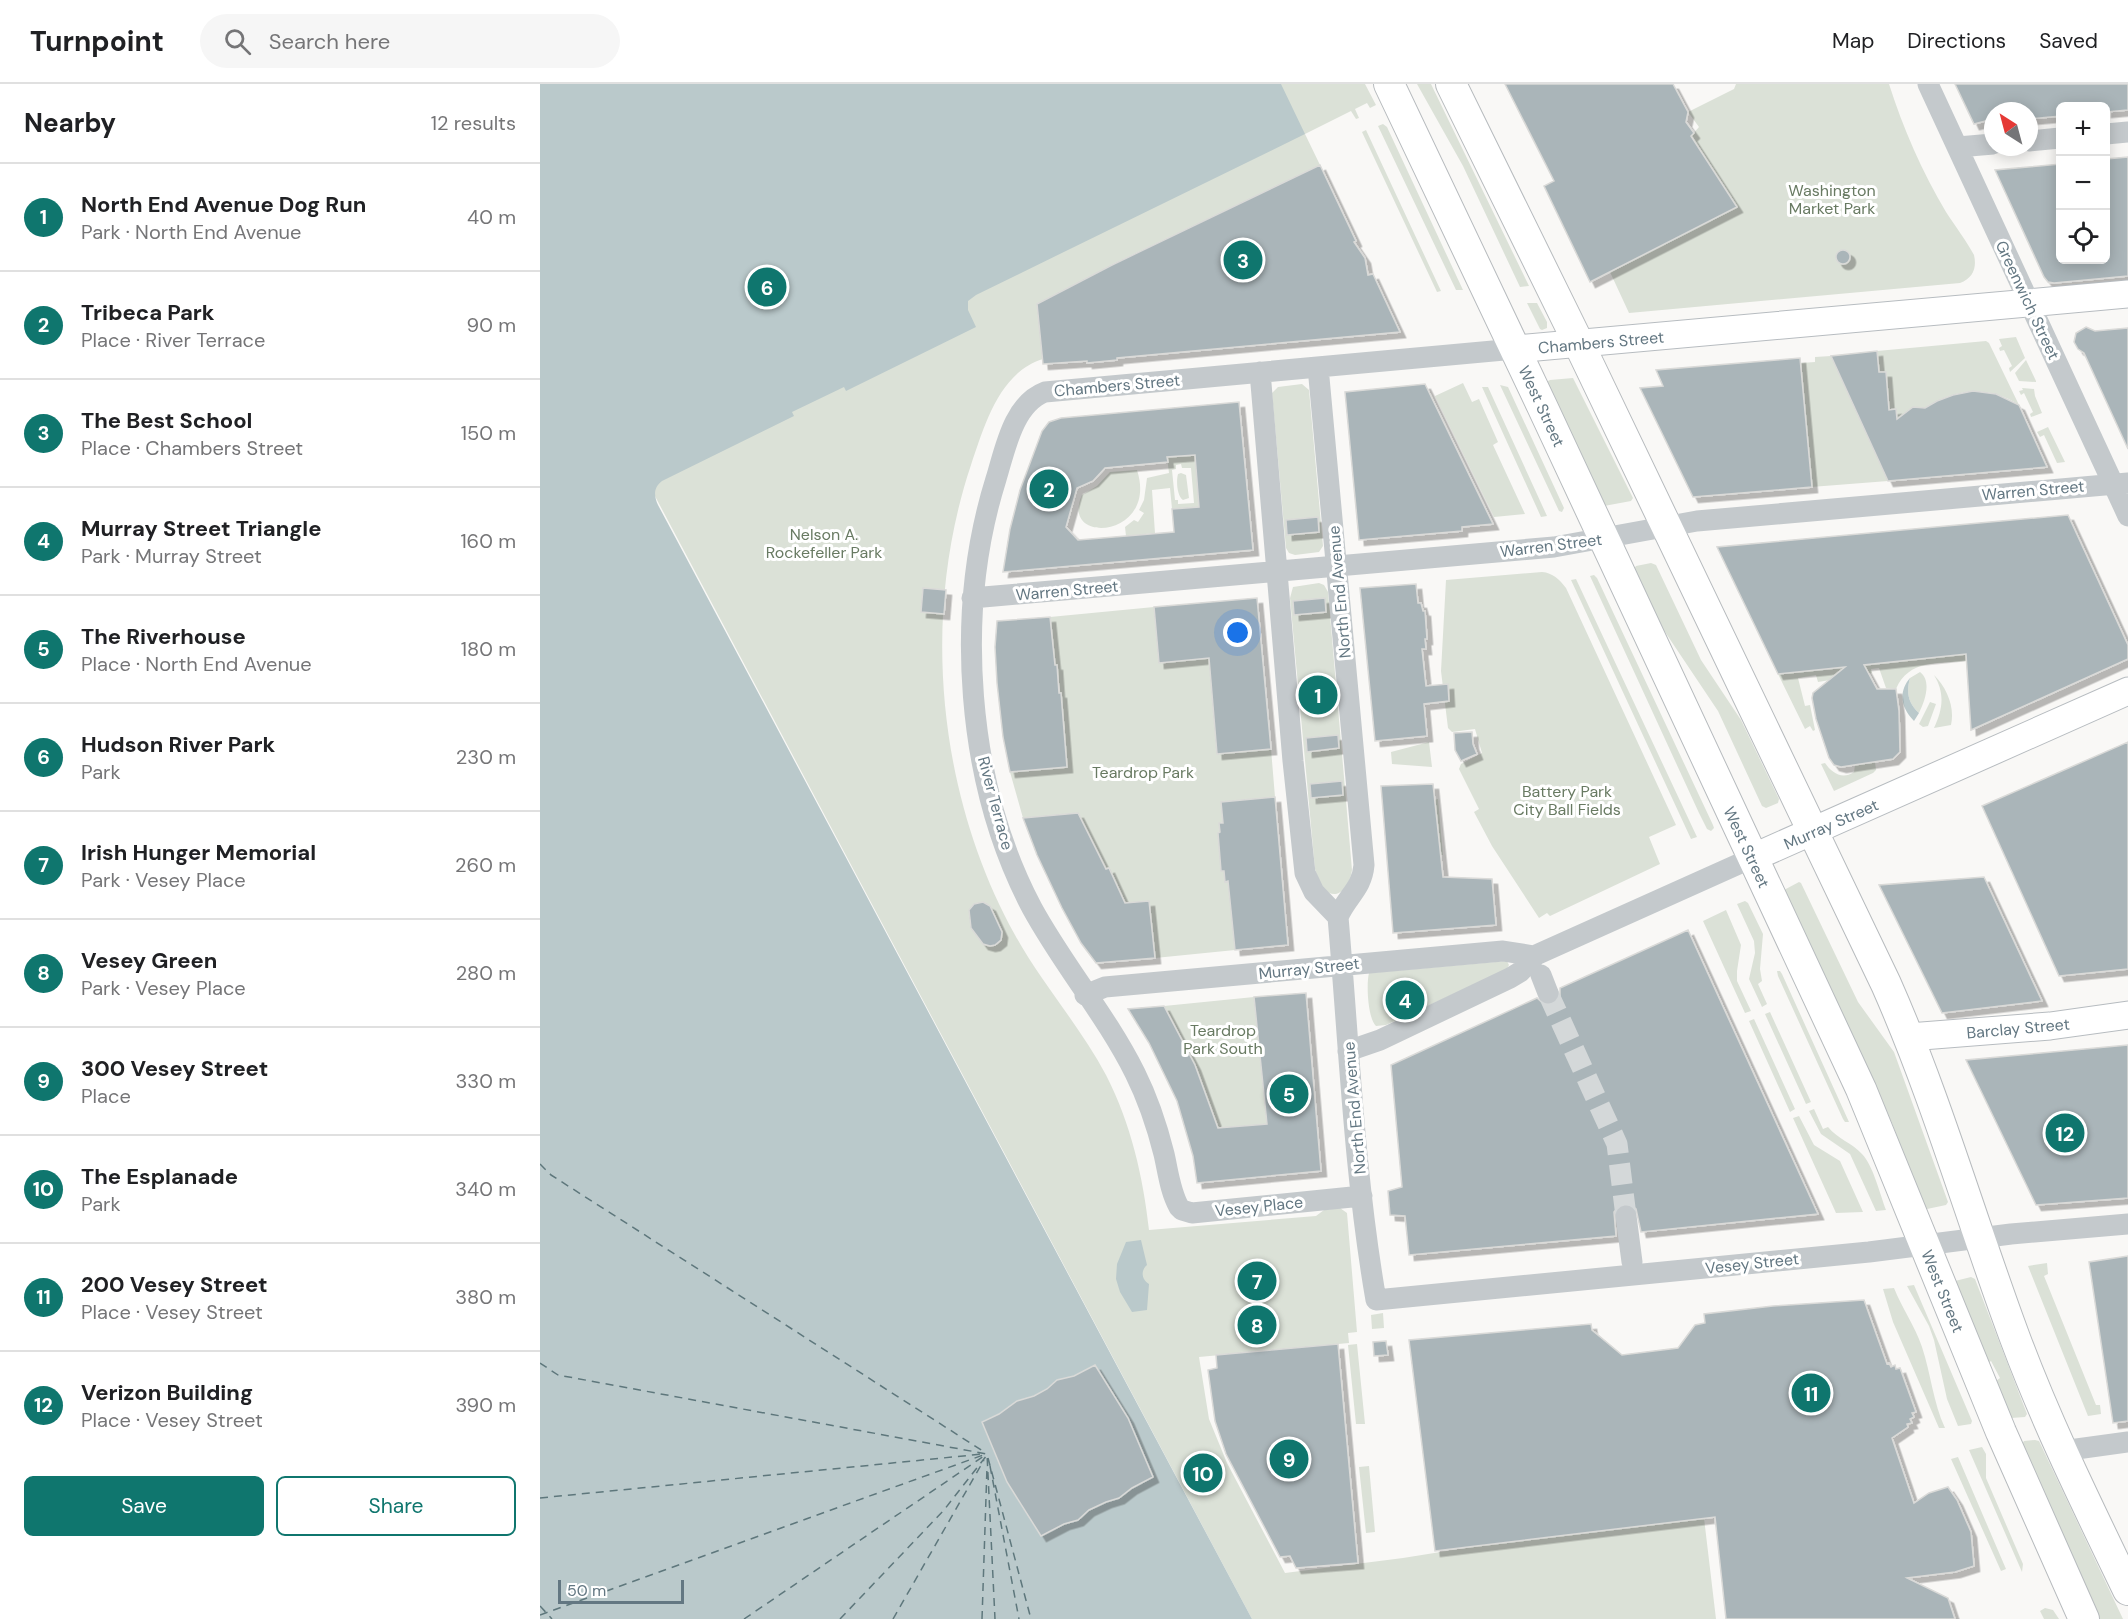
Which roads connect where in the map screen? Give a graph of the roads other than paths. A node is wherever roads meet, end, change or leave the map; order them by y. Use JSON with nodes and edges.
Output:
{"nodes":[{"id":1,"x":1389,"y":84,"type":"edge"},
{"id":2,"x":1451,"y":84,"type":"edge"},
{"id":3,"x":1928,"y":84,"type":"edge"},
{"id":4,"x":2128,"y":132,"type":"edge"},
{"id":5,"x":2110,"y":134,"type":"edge"},
{"id":6,"x":2056,"y":138,"type":"edge"},
{"id":7,"x":2038,"y":140,"type":"edge"},
{"id":8,"x":1984,"y":145,"type":"edge"},
{"id":9,"x":1958,"y":147,"type":"junction"},
{"id":10,"x":2128,"y":294,"type":"edge"},
{"id":11,"x":2030,"y":303,"type":"junction"},
{"id":12,"x":1579,"y":344,"type":"junction"},
{"id":13,"x":1515,"y":349,"type":"junction"},
{"id":14,"x":1318,"y":367,"type":"junction"},
{"id":15,"x":1260,"y":372,"type":"junction"},
{"id":16,"x":1038,"y":394,"type":"joint"},
{"id":17,"x":2121,"y":483,"type":"edge"},
{"id":18,"x":2128,"y":516,"type":"edge"},
{"id":19,"x":1665,"y":526,"type":"junction"},
{"id":20,"x":1603,"y":539,"type":"junction"},
{"id":21,"x":1337,"y":567,"type":"junction"},
{"id":22,"x":1276,"y":572,"type":"junction"},
{"id":23,"x":972,"y":598,"type":"junction"},
{"id":24,"x":2128,"y":692,"type":"edge"},
{"id":25,"x":1814,"y":832,"type":"junction"},
{"id":26,"x":1752,"y":858,"type":"junction"},
{"id":27,"x":1338,"y":917,"type":"junction"},
{"id":28,"x":1342,"y":965,"type":"junction"},
{"id":29,"x":1541,"y":975,"type":"junction"},
{"id":30,"x":1085,"y":995,"type":"junction"},
{"id":31,"x":2128,"y":1015,"type":"edge"},
{"id":32,"x":1908,"y":1037,"type":"junction"},
{"id":33,"x":1348,"y":1051,"type":"junction"},
{"id":34,"x":1172,"y":1187,"type":"joint"},
{"id":35,"x":1362,"y":1196,"type":"junction"},
{"id":36,"x":1626,"y":1216,"type":"tunnel mouth"},
{"id":37,"x":2128,"y":1224,"type":"edge"},
{"id":38,"x":1979,"y":1238,"type":"junction"},
{"id":39,"x":1924,"y":1245,"type":"junction"},
{"id":40,"x":1632,"y":1262,"type":"dead end"},
{"id":41,"x":1376,"y":1299,"type":"joint"},
{"id":42,"x":2128,"y":1442,"type":"edge"},
{"id":43,"x":2062,"y":1450,"type":"junction"},
{"id":44,"x":2128,"y":1590,"type":"edge"},
{"id":45,"x":2084,"y":1619,"type":"edge"}],
"edges":[{"from":1,"to":13,"type":"highway","name":"West Street"},
{"from":2,"to":12,"type":"highway"},
{"from":3,"to":9,"type":"street","name":"Greenwich Street"},
{"from":4,"to":5,"type":"street"},
{"from":6,"to":7,"type":"street"},
{"from":8,"to":9,"type":"street"},
{"from":9,"to":11,"type":"street","name":"Greenwich Street"},
{"from":10,"to":11,"type":"main road","name":"Chambers Street"},
{"from":11,"to":12,"type":"main road","name":"Chambers Street"},
{"from":11,"to":17,"type":"street","name":"Greenwich Street"},
{"from":12,"to":13,"type":"main road","name":"Chambers Street"},
{"from":12,"to":19,"type":"highway"},
{"from":13,"to":14,"type":"street","name":"Chambers Street"},
{"from":13,"to":20,"type":"highway","name":"West Street"},
{"from":14,"to":15,"type":"street","name":"Chambers Street"},
{"from":14,"to":21,"type":"street","name":"North End Avenue"},
{"from":15,"to":16,"type":"street","name":"Chambers Street"},
{"from":15,"to":22,"type":"street"},
{"from":16,"to":23,"type":"street","name":"River Terrace"},
{"from":17,"to":18,"type":"street","name":"Greenwich Street"},
{"from":17,"to":19,"type":"street","name":"Warren Street"},
{"from":19,"to":20,"type":"street","name":"Warren Street"},
{"from":19,"to":25,"type":"highway"},
{"from":20,"to":21,"type":"street","name":"Warren Street"},
{"from":20,"to":26,"type":"highway","name":"West Street"},
{"from":21,"to":22,"type":"street","name":"Warren Street"},
{"from":21,"to":27,"type":"street","name":"North End Avenue"},
{"from":22,"to":23,"type":"street","name":"Warren Street"},
{"from":22,"to":27,"type":"street"},
{"from":23,"to":30,"type":"street","name":"River Terrace"},
{"from":24,"to":25,"type":"main road","name":"Murray Street"},
{"from":25,"to":26,"type":"main road","name":"Murray Street"},
{"from":25,"to":32,"type":"highway"},
{"from":26,"to":29,"type":"street","name":"Murray Street"},
{"from":26,"to":39,"type":"highway","name":"West Street"},
{"from":27,"to":28,"type":"street","name":"North End Avenue"},
{"from":28,"to":29,"type":"street","name":"Murray Street"},
{"from":28,"to":30,"type":"street","name":"Murray Street"},
{"from":28,"to":33,"type":"street","name":"North End Avenue"},
{"from":29,"to":33,"type":"street","name":"Murray Street"},
{"from":30,"to":34,"type":"street","name":"River Terrace"},
{"from":31,"to":32,"type":"main road","name":"Barclay Street"},
{"from":32,"to":38,"type":"highway"},
{"from":33,"to":35,"type":"street","name":"North End Avenue"},
{"from":34,"to":35,"type":"street","name":"Vesey Place"},
{"from":35,"to":41,"type":"street","name":"North End Avenue"},
{"from":36,"to":40,"type":"street"},
{"from":37,"to":38,"type":"street","name":"Vesey Street"},
{"from":38,"to":39,"type":"street","name":"Vesey Street"},
{"from":38,"to":43,"type":"highway"},
{"from":39,"to":41,"type":"street","name":"Vesey Street"},
{"from":39,"to":45,"type":"highway","name":"West Street"},
{"from":42,"to":43,"type":"street"},
{"from":43,"to":44,"type":"highway"}]}
